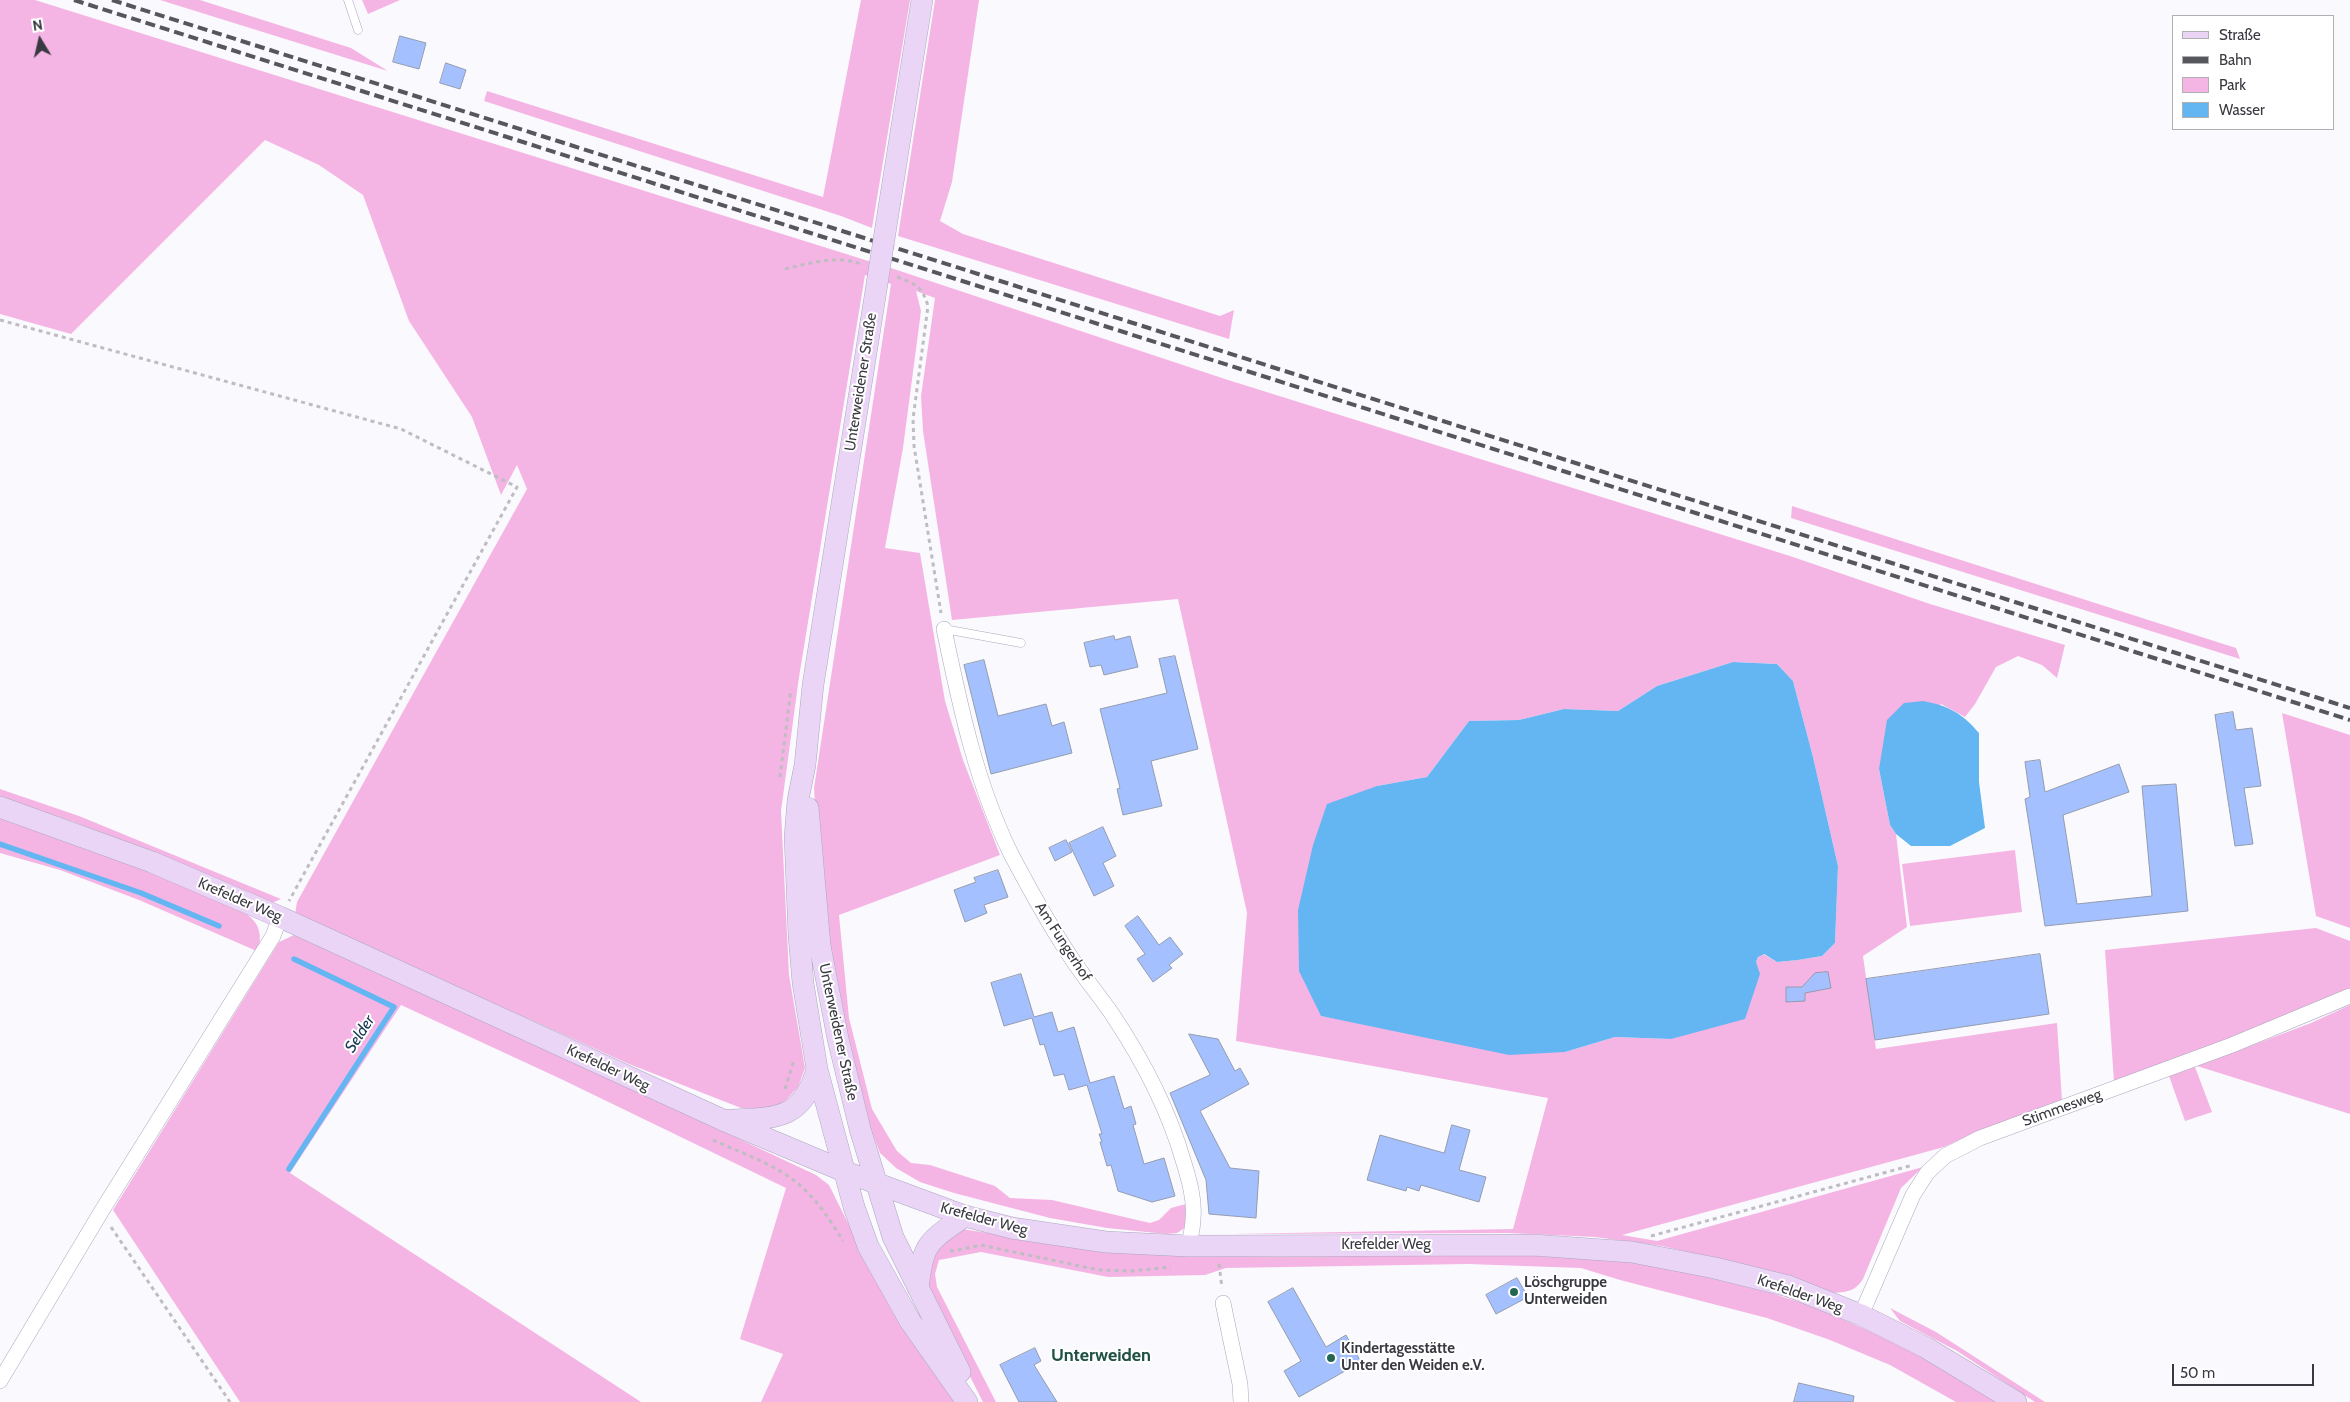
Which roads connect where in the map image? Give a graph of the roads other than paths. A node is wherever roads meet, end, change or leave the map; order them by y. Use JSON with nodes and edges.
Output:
{"nodes":[{"id":1,"x":348,"y":0,"type":"edge"},
{"id":2,"x":922,"y":0,"type":"edge"},
{"id":3,"x":358,"y":30,"type":"dead end"},
{"id":4,"x":944,"y":629,"type":"joint"},
{"id":5,"x":1021,"y":643,"type":"dead end"},
{"id":6,"x":805,"y":765,"type":"junction"},
{"id":7,"x":0,"y":807,"type":"edge"},
{"id":8,"x":280,"y":917,"type":"junction"},
{"id":9,"x":2350,"y":996,"type":"edge"},
{"id":10,"x":817,"y":1069,"type":"junction"},
{"id":11,"x":723,"y":1120,"type":"junction"},
{"id":12,"x":846,"y":1172,"type":"junction"},
{"id":13,"x":876,"y":1183,"type":"junction"},
{"id":14,"x":965,"y":1216,"type":"junction"},
{"id":15,"x":1189,"y":1246,"type":"junction"},
{"id":16,"x":918,"y":1288,"type":"junction"},
{"id":17,"x":1223,"y":1303,"type":"road end"},
{"id":18,"x":1861,"y":1315,"type":"junction"},
{"id":19,"x":0,"y":1381,"type":"edge"},
{"id":20,"x":967,"y":1402,"type":"edge"},
{"id":21,"x":976,"y":1402,"type":"edge"},
{"id":22,"x":1242,"y":1402,"type":"edge"},
{"id":23,"x":2016,"y":1402,"type":"edge"}],
"edges":[{"from":1,"to":3,"type":"lane"},
{"from":2,"to":6,"type":"street","name":"Unterweidener Straße","bridge":true},
{"from":4,"to":5,"type":"lane"},
{"from":4,"to":15,"type":"street","name":"Am Fungerhof"},
{"from":6,"to":10,"type":"street","name":"Unterweidener Straße"},
{"from":6,"to":13,"type":"street","name":"Unterweidener Straße"},
{"from":7,"to":8,"type":"street","name":"Krefelder Weg"},
{"from":8,"to":11,"type":"street","name":"Krefelder Weg"},
{"from":8,"to":19,"type":"street"},
{"from":9,"to":18,"type":"street","name":"Stimmesweg"},
{"from":10,"to":11,"type":"street","name":"Unterweidener Straße"},
{"from":10,"to":12,"type":"street","name":"Unterweidener Straße"},
{"from":11,"to":12,"type":"street","name":"Krefelder Weg"},
{"from":12,"to":13,"type":"street","name":"Krefelder Weg"},
{"from":12,"to":20,"type":"street","name":"Unterweidener Straße"},
{"from":13,"to":14,"type":"street","name":"Krefelder Weg"},
{"from":13,"to":16,"type":"street","name":"Unterweidener Straße"},
{"from":14,"to":15,"type":"street","name":"Krefelder Weg"},
{"from":14,"to":16,"type":"street"},
{"from":15,"to":18,"type":"street","name":"Krefelder Weg"},
{"from":16,"to":21,"type":"street","name":"Unterweidener Straße"},
{"from":17,"to":22,"type":"street"},
{"from":18,"to":23,"type":"street","name":"Krefelder Weg"}]}
